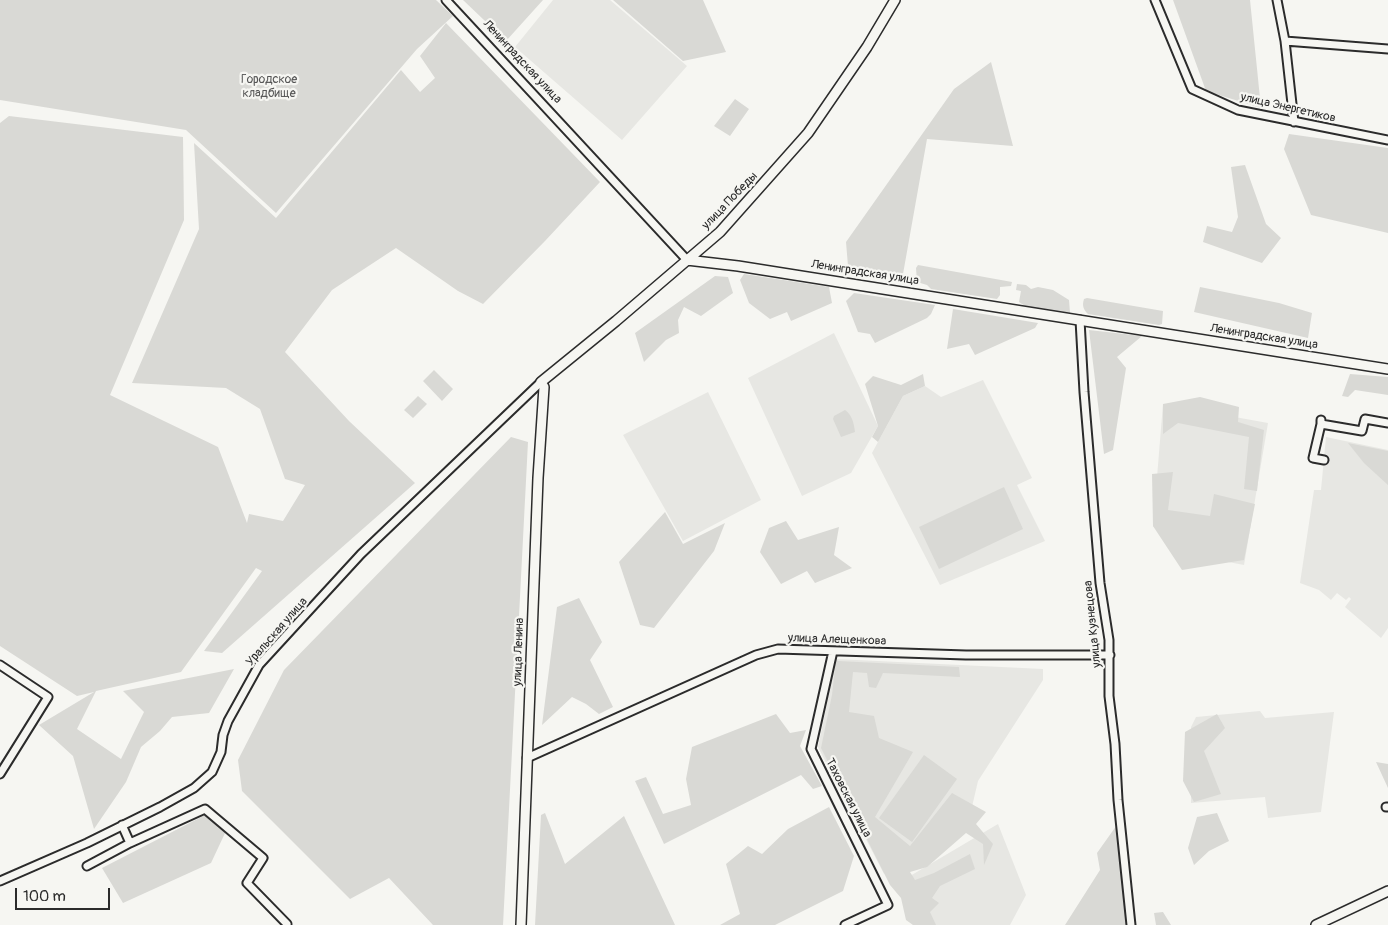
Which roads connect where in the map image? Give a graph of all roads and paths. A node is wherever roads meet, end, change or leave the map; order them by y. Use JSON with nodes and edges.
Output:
{"nodes":[{"id":1,"x":446,"y":0,"type":"edge"},
{"id":2,"x":895,"y":0,"type":"edge"},
{"id":3,"x":1155,"y":0,"type":"edge"},
{"id":4,"x":1277,"y":0,"type":"edge"},
{"id":5,"x":1285,"y":41,"type":"junction"},
{"id":6,"x":1388,"y":49,"type":"edge"},
{"id":7,"x":1294,"y":122,"type":"junction"},
{"id":8,"x":1388,"y":140,"type":"edge"},
{"id":9,"x":687,"y":260,"type":"junction"},
{"id":10,"x":1080,"y":320,"type":"junction"},
{"id":11,"x":1388,"y":369,"type":"edge"},
{"id":12,"x":541,"y":382,"type":"junction"},
{"id":13,"x":1388,"y":423,"type":"edge"},
{"id":14,"x":1324,"y":460,"type":"dead end"},
{"id":15,"x":833,"y":651,"type":"junction"},
{"id":16,"x":1110,"y":655,"type":"junction"},
{"id":17,"x":0,"y":665,"type":"edge"},
{"id":18,"x":527,"y":758,"type":"junction"},
{"id":19,"x":0,"y":773,"type":"edge"},
{"id":20,"x":122,"y":825,"type":"junction"},
{"id":21,"x":130,"y":843,"type":"junction"},
{"id":22,"x":87,"y":866,"type":"dead end"},
{"id":23,"x":0,"y":881,"type":"edge"},
{"id":24,"x":1388,"y":891,"type":"edge"},
{"id":25,"x":287,"y":924,"type":"edge"},
{"id":26,"x":521,"y":925,"type":"edge"},
{"id":27,"x":845,"y":925,"type":"edge"},
{"id":28,"x":1131,"y":925,"type":"edge"},
{"id":29,"x":1316,"y":925,"type":"edge"}],
"edges":[{"from":1,"to":9,"type":"street","name":"Ленинградская улица"},
{"from":2,"to":9,"type":"main road","name":"улица Победы"},
{"from":3,"to":7,"type":"street","name":"улица Энергетиков"},
{"from":4,"to":5,"type":"street"},
{"from":5,"to":6,"type":"street"},
{"from":5,"to":7,"type":"street"},
{"from":7,"to":8,"type":"street","name":"улица Энергетиков"},
{"from":9,"to":10,"type":"main road","name":"Ленинградская улица"},
{"from":9,"to":12,"type":"main road","name":"улица Победы"},
{"from":10,"to":11,"type":"main road","name":"Ленинградская улица"},
{"from":10,"to":16,"type":"street","name":"улица Кузнецова"},
{"from":12,"to":18,"type":"main road","name":"улица Ленина"},
{"from":12,"to":20,"type":"street","name":"Уральская улица"},
{"from":13,"to":14,"type":"street"},
{"from":15,"to":16,"type":"street","name":"улица Алещенкова"},
{"from":15,"to":18,"type":"street","name":"улица Алещенкова"},
{"from":15,"to":27,"type":"street","name":"Таховская улица"},
{"from":16,"to":28,"type":"street","name":"улица Кузнецова"},
{"from":17,"to":19,"type":"street"},
{"from":18,"to":26,"type":"main road","name":"улица Ленина"},
{"from":20,"to":21,"type":"street"},
{"from":20,"to":23,"type":"street","name":"Уральская улица"},
{"from":21,"to":22,"type":"street"},
{"from":21,"to":25,"type":"street"},
{"from":24,"to":29,"type":"main road"}]}
